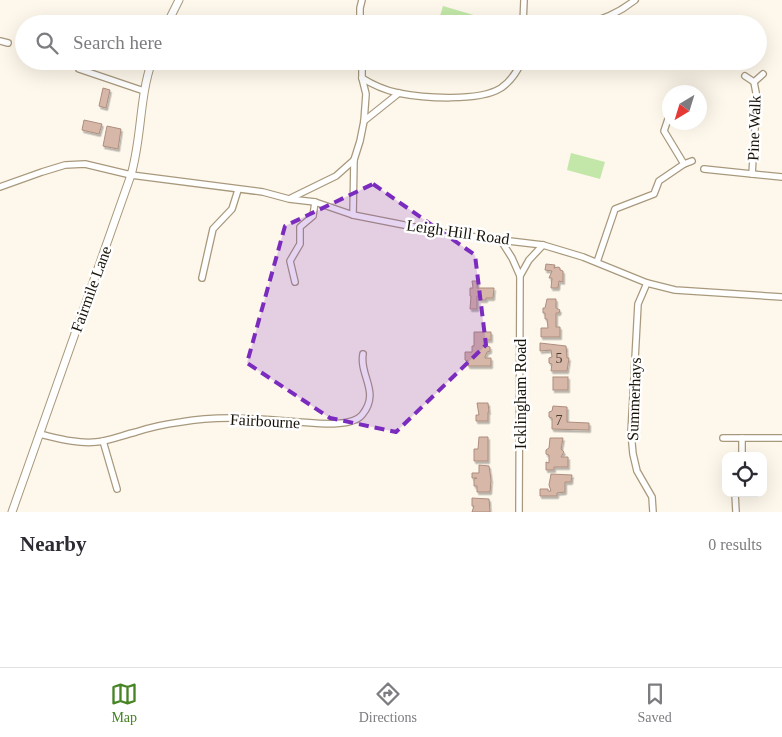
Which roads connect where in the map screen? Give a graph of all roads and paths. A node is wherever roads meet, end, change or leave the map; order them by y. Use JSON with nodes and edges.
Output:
{"nodes":[{"id":1,"x":179,"y":0,"type":"edge"},
{"id":2,"x":362,"y":0,"type":"edge"},
{"id":3,"x":524,"y":0,"type":"edge"},
{"id":4,"x":635,"y":0,"type":"edge"},
{"id":5,"x":172,"y":15,"type":"edge"},
{"id":6,"x":360,"y":15,"type":"edge"},
{"id":7,"x":525,"y":15,"type":"edge"},
{"id":8,"x":610,"y":15,"type":"edge"},
{"id":9,"x":0,"y":41,"type":"edge"},
{"id":10,"x":8,"y":43,"type":"dead end"},
{"id":11,"x":82,"y":70,"type":"edge"},
{"id":12,"x":150,"y":70,"type":"edge"},
{"id":13,"x":362,"y":70,"type":"edge"},
{"id":14,"x":517,"y":70,"type":"edge"},
{"id":15,"x":763,"y":74,"type":"dead end"},
{"id":16,"x":746,"y":76,"type":"dead end"},
{"id":17,"x":362,"y":78,"type":"junction"},
{"id":18,"x":754,"y":82,"type":"junction"},
{"id":19,"x":144,"y":91,"type":"junction"},
{"id":20,"x":399,"y":93,"type":"junction"},
{"id":21,"x":364,"y":121,"type":"junction"},
{"id":22,"x":665,"y":130,"type":"edge"},
{"id":23,"x":354,"y":160,"type":"junction"},
{"id":24,"x":692,"y":161,"type":"dead end"},
{"id":25,"x":684,"y":164,"type":"junction"},
{"id":26,"x":704,"y":169,"type":"dead end"},
{"id":27,"x":131,"y":174,"type":"junction"},
{"id":28,"x":752,"y":174,"type":"junction"},
{"id":29,"x":782,"y":177,"type":"edge"},
{"id":30,"x":0,"y":187,"type":"edge"},
{"id":31,"x":238,"y":190,"type":"junction"},
{"id":32,"x":289,"y":199,"type":"junction"},
{"id":33,"x":315,"y":202,"type":"junction"},
{"id":34,"x":353,"y":214,"type":"junction"},
{"id":35,"x":500,"y":239,"type":"junction"},
{"id":36,"x":543,"y":245,"type":"junction"},
{"id":37,"x":597,"y":262,"type":"junction"},
{"id":38,"x":520,"y":276,"type":"junction"},
{"id":39,"x":202,"y":278,"type":"dead end"},
{"id":40,"x":295,"y":282,"type":"dead end"},
{"id":41,"x":647,"y":284,"type":"junction"},
{"id":42,"x":782,"y":297,"type":"edge"},
{"id":43,"x":363,"y":354,"type":"dead end"},
{"id":44,"x":39,"y":434,"type":"junction"},
{"id":45,"x":723,"y":438,"type":"dead end"},
{"id":46,"x":742,"y":438,"type":"junction"},
{"id":47,"x":782,"y":438,"type":"edge"},
{"id":48,"x":103,"y":442,"type":"junction"},
{"id":49,"x":742,"y":452,"type":"edge"},
{"id":50,"x":117,"y":489,"type":"dead end"},
{"id":51,"x":735,"y":497,"type":"edge"},
{"id":52,"x":12,"y":512,"type":"edge"},
{"id":53,"x":519,"y":512,"type":"edge"},
{"id":54,"x":652,"y":512,"type":"edge"},
{"id":55,"x":736,"y":512,"type":"edge"}],
"edges":[{"from":1,"to":5,"type":"street"},
{"from":2,"to":6,"type":"street"},
{"from":3,"to":7,"type":"street"},
{"from":4,"to":8,"type":"street"},
{"from":9,"to":10,"type":"street"},
{"from":11,"to":19,"type":"street"},
{"from":12,"to":19,"type":"street","name":"Fairmile Lane"},
{"from":13,"to":17,"type":"street"},
{"from":14,"to":20,"type":"street"},
{"from":15,"to":18,"type":"street","name":"Pine Walk"},
{"from":16,"to":18,"type":"street","name":"Pine Walk"},
{"from":17,"to":20,"type":"street"},
{"from":17,"to":21,"type":"street"},
{"from":18,"to":28,"type":"street","name":"Pine Walk"},
{"from":19,"to":27,"type":"street","name":"Fairmile Lane"},
{"from":20,"to":21,"type":"street"},
{"from":21,"to":23,"type":"street"},
{"from":22,"to":25,"type":"street"},
{"from":23,"to":32,"type":"street"},
{"from":23,"to":34,"type":"street"},
{"from":24,"to":25,"type":"street"},
{"from":25,"to":37,"type":"street"},
{"from":26,"to":28,"type":"street","name":"Pine Walk"},
{"from":27,"to":30,"type":"street","name":"Leigh Hill Road"},
{"from":27,"to":31,"type":"street","name":"Leigh Hill Road"},
{"from":27,"to":44,"type":"street","name":"Fairmile Lane"},
{"from":28,"to":29,"type":"street","name":"Pine Walk"},
{"from":31,"to":32,"type":"street","name":"Leigh Hill Road"},
{"from":31,"to":39,"type":"street"},
{"from":32,"to":33,"type":"street","name":"Leigh Hill Road"},
{"from":33,"to":34,"type":"street","name":"Leigh Hill Road"},
{"from":33,"to":40,"type":"street"},
{"from":34,"to":35,"type":"street","name":"Leigh Hill Road"},
{"from":35,"to":36,"type":"street","name":"Leigh Hill Road"},
{"from":35,"to":38,"type":"street","name":"Icklingham Road"},
{"from":36,"to":37,"type":"street","name":"Leigh Hill Road"},
{"from":36,"to":38,"type":"street"},
{"from":37,"to":41,"type":"street","name":"Leigh Hill Road"},
{"from":38,"to":53,"type":"street","name":"Icklingham Road"},
{"from":41,"to":42,"type":"street","name":"Leigh Hill Road"},
{"from":41,"to":54,"type":"street","name":"Summerhays"},
{"from":43,"to":48,"type":"street","name":"Fairbourne"},
{"from":44,"to":48,"type":"street","name":"Fairbourne"},
{"from":44,"to":52,"type":"street","name":"Fairmile Lane"},
{"from":45,"to":46,"type":"street"},
{"from":46,"to":47,"type":"street"},
{"from":46,"to":49,"type":"street"},
{"from":48,"to":50,"type":"street"},
{"from":51,"to":55,"type":"street"}]}
